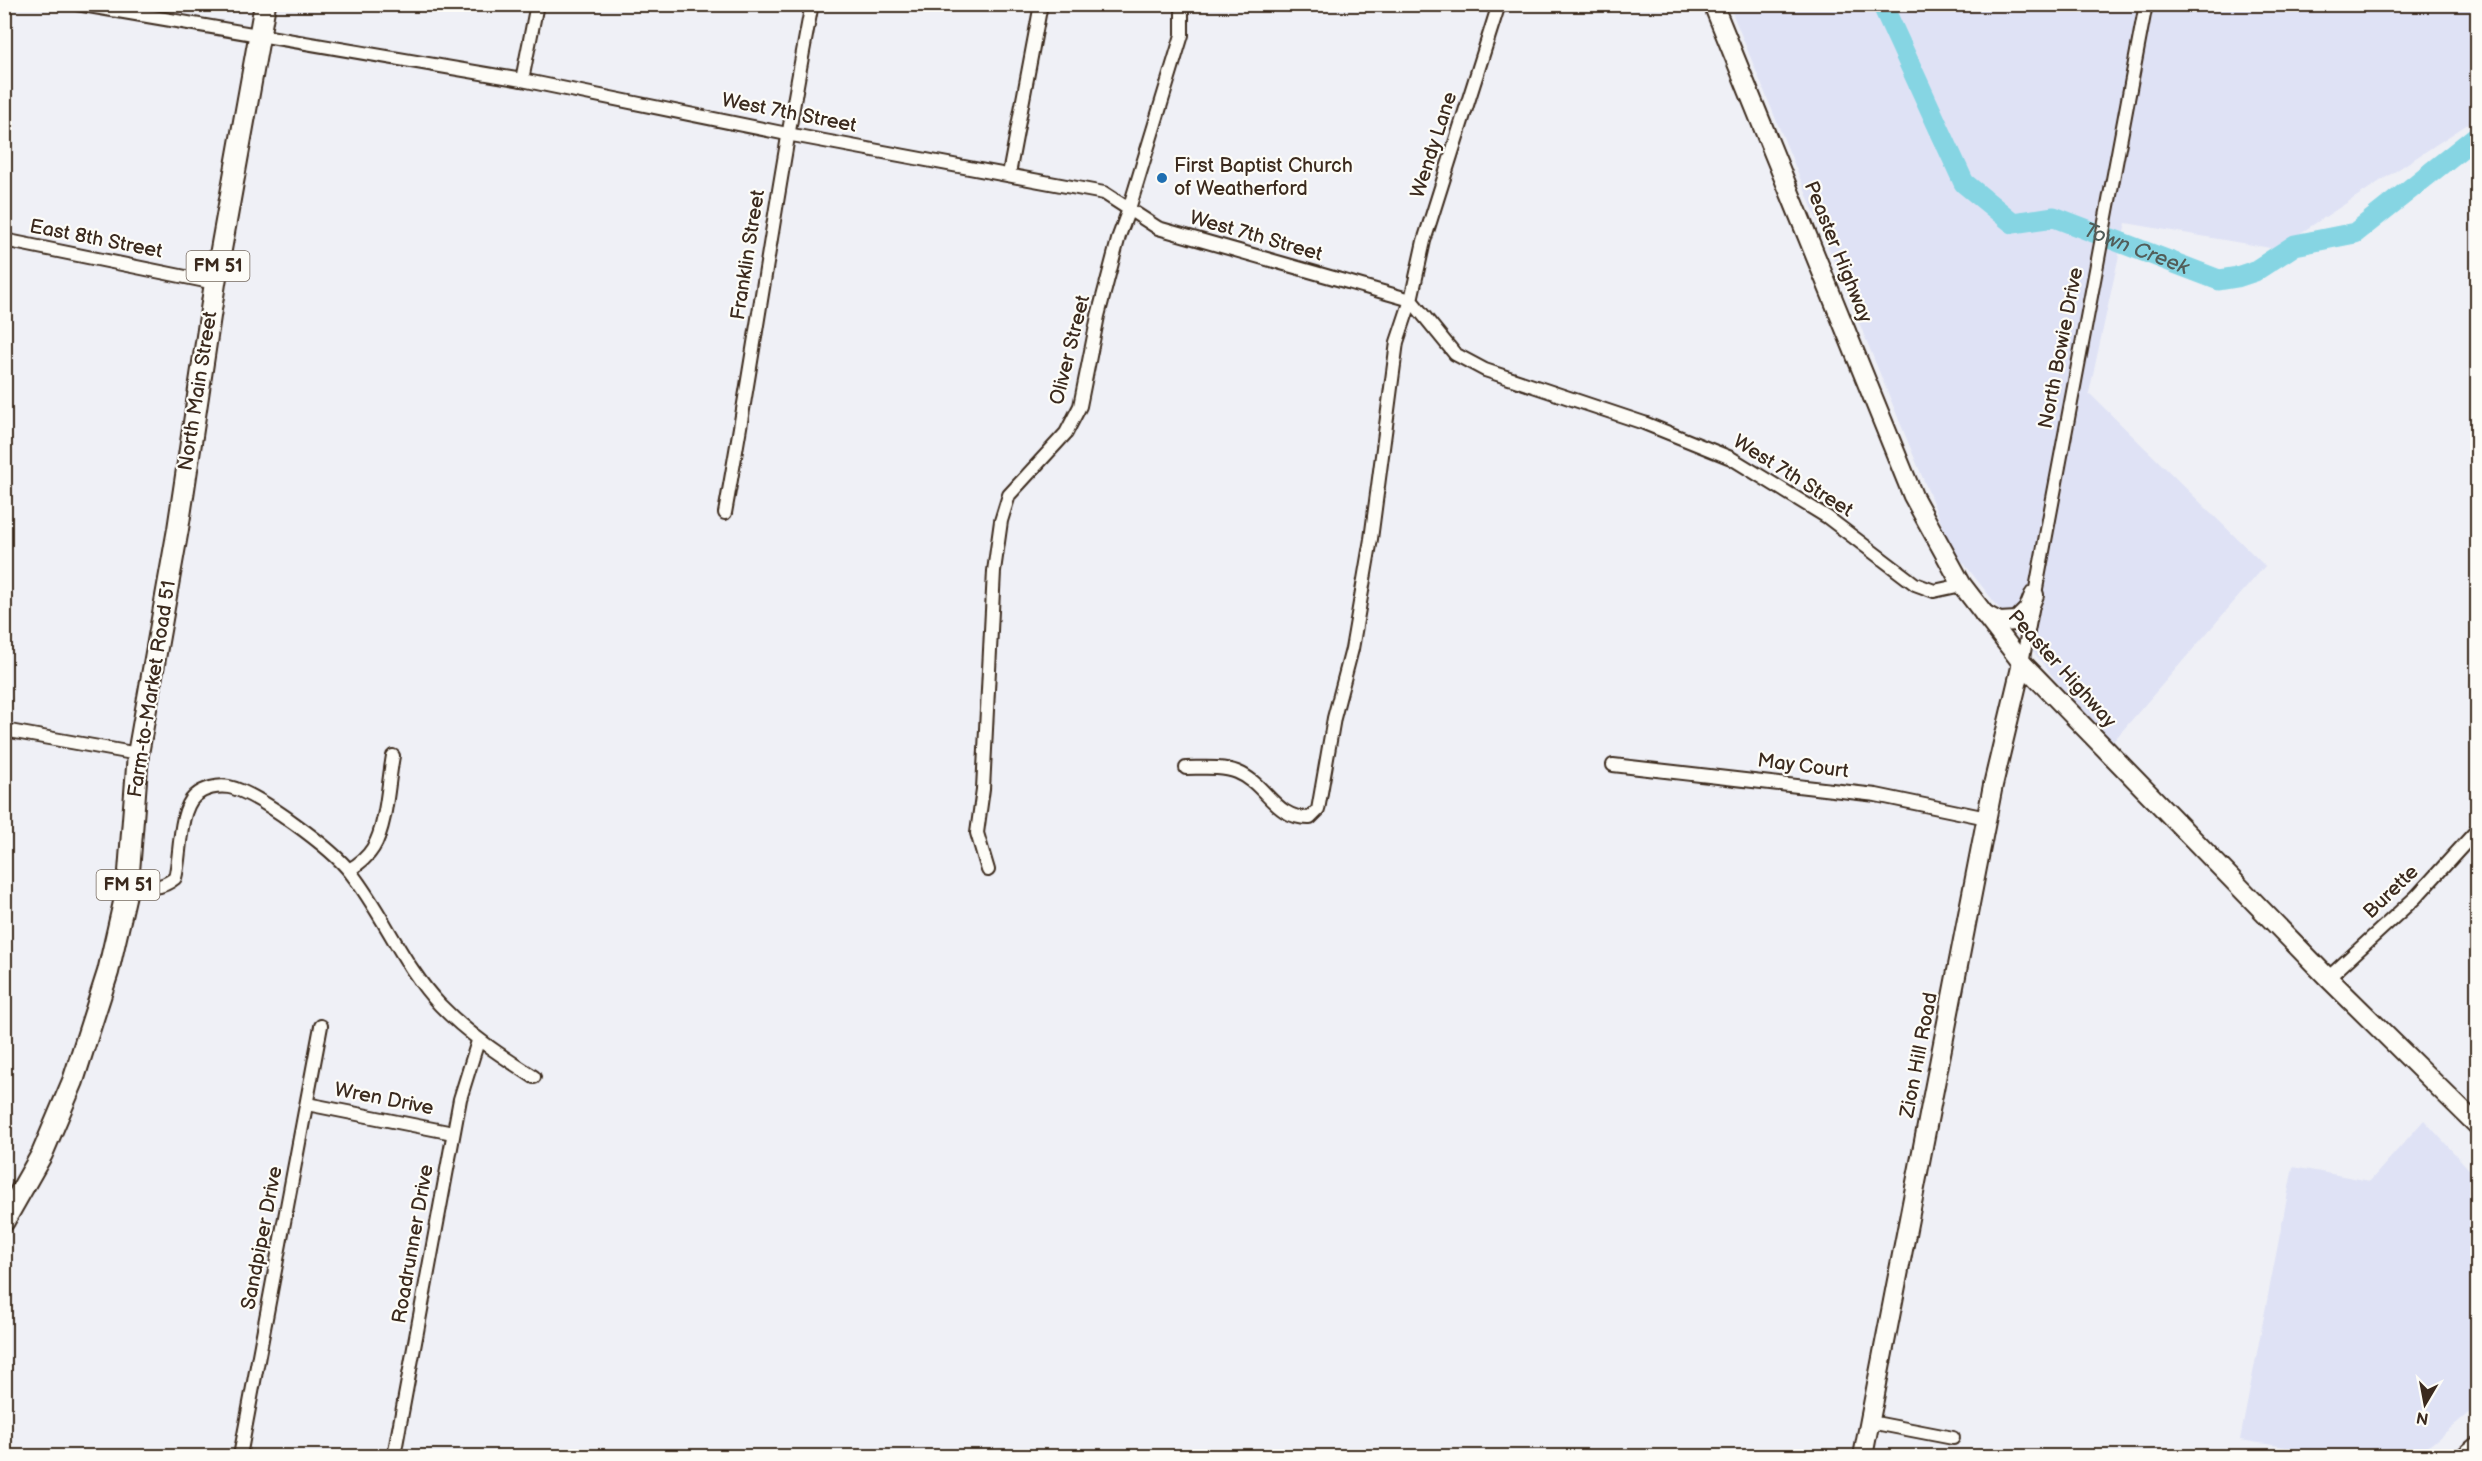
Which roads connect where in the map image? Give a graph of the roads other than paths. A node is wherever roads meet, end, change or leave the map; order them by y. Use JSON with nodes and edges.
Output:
{"nodes":[{"id":1,"x":77,"y":4,"type":"edge"},
{"id":2,"x":266,"y":4,"type":"edge"},
{"id":3,"x":537,"y":4,"type":"edge"},
{"id":4,"x":812,"y":4,"type":"edge"},
{"id":5,"x":1041,"y":4,"type":"edge"},
{"id":6,"x":1182,"y":4,"type":"edge"},
{"id":7,"x":1499,"y":4,"type":"edge"},
{"id":8,"x":1713,"y":4,"type":"edge"},
{"id":9,"x":2145,"y":4,"type":"edge"},
{"id":10,"x":260,"y":36,"type":"junction"},
{"id":11,"x":522,"y":80,"type":"junction"},
{"id":12,"x":787,"y":134,"type":"junction"},
{"id":13,"x":1009,"y":174,"type":"junction"},
{"id":14,"x":1129,"y":209,"type":"junction"},
{"id":15,"x":4,"y":240,"type":"edge"},
{"id":16,"x":214,"y":283,"type":"junction"},
{"id":17,"x":1411,"y":300,"type":"junction"},
{"id":18,"x":725,"y":513,"type":"dead end"},
{"id":19,"x":178,"y":529,"type":"joint"},
{"id":20,"x":1962,"y":585,"type":"junction"},
{"id":21,"x":2034,"y":595,"type":"junction"},
{"id":22,"x":1982,"y":613,"type":"junction"},
{"id":23,"x":2022,"y":663,"type":"junction"},
{"id":24,"x":2056,"y":698,"type":"junction"},
{"id":25,"x":2011,"y":709,"type":"junction"},
{"id":26,"x":4,"y":730,"type":"edge"},
{"id":27,"x":138,"y":754,"type":"junction"},
{"id":28,"x":393,"y":756,"type":"dead end"},
{"id":29,"x":1613,"y":765,"type":"dead end"},
{"id":30,"x":1186,"y":768,"type":"dead end"},
{"id":31,"x":1988,"y":818,"type":"junction"},
{"id":32,"x":2478,"y":829,"type":"edge"},
{"id":33,"x":349,"y":870,"type":"junction"},
{"id":34,"x":988,"y":870,"type":"dead end"},
{"id":35,"x":128,"y":885,"type":"junction"},
{"id":36,"x":2328,"y":978,"type":"junction"},
{"id":37,"x":321,"y":1026,"type":"dead end"},
{"id":38,"x":478,"y":1041,"type":"junction"},
{"id":39,"x":534,"y":1077,"type":"dead end"},
{"id":40,"x":307,"y":1104,"type":"junction"},
{"id":41,"x":2478,"y":1126,"type":"edge"},
{"id":42,"x":453,"y":1133,"type":"junction"},
{"id":43,"x":4,"y":1221,"type":"edge"},
{"id":44,"x":1870,"y":1422,"type":"junction"},
{"id":45,"x":1953,"y":1438,"type":"dead end"},
{"id":46,"x":2478,"y":1447,"type":"edge"},
{"id":47,"x":240,"y":1456,"type":"edge"},
{"id":48,"x":393,"y":1456,"type":"edge"},
{"id":49,"x":1863,"y":1456,"type":"edge"},
{"id":50,"x":2467,"y":1456,"type":"edge"}],
"edges":[{"from":1,"to":10,"type":"street","name":"West 7th Street"},
{"from":2,"to":10,"type":"main road","name":"North Main Street","number":"FM 51"},
{"from":3,"to":11,"type":"street"},
{"from":4,"to":12,"type":"street","name":"Franklin Street"},
{"from":5,"to":13,"type":"street"},
{"from":6,"to":14,"type":"street","name":"Oliver Street"},
{"from":7,"to":17,"type":"street","name":"Wendy Lane"},
{"from":8,"to":20,"type":"main road","name":"Peaster Highway"},
{"from":9,"to":21,"type":"street","name":"North Bowie Drive"},
{"from":10,"to":11,"type":"street","name":"West 7th Street"},
{"from":10,"to":16,"type":"main road","name":"North Main Street","number":"FM 51"},
{"from":11,"to":12,"type":"street","name":"West 7th Street"},
{"from":12,"to":13,"type":"street","name":"West 7th Street"},
{"from":12,"to":18,"type":"street","name":"Franklin Street"},
{"from":13,"to":14,"type":"street","name":"West 7th Street"},
{"from":14,"to":17,"type":"street","name":"West 7th Street"},
{"from":14,"to":34,"type":"street","name":"Oliver Street"},
{"from":15,"to":16,"type":"street","name":"East 8th Street"},
{"from":16,"to":19,"type":"main road","name":"North Main Street","number":"FM 51"},
{"from":17,"to":20,"type":"street","name":"West 7th Street"},
{"from":17,"to":30,"type":"street","name":"Wendy Lane"},
{"from":19,"to":27,"type":"main road","name":"Farm-to-Market Road 51","number":"FM 51"},
{"from":20,"to":22,"type":"main road","name":"Peaster Highway"},
{"from":21,"to":22,"type":"main road"},
{"from":21,"to":23,"type":"street","name":"North Bowie Drive"},
{"from":22,"to":23,"type":"main road","name":"Peaster Highway"},
{"from":23,"to":24,"type":"main road","name":"Peaster Highway"},
{"from":23,"to":25,"type":"main road","name":"Zion Hill Road"},
{"from":24,"to":25,"type":"main road"},
{"from":24,"to":36,"type":"main road","name":"Peaster Highway"},
{"from":25,"to":31,"type":"main road","name":"Zion Hill Road"},
{"from":26,"to":27,"type":"street"},
{"from":27,"to":35,"type":"main road","name":"Farm-to-Market Road 51","number":"FM 51"},
{"from":28,"to":33,"type":"street"},
{"from":29,"to":31,"type":"street","name":"May Court"},
{"from":31,"to":44,"type":"main road","name":"Zion Hill Road"},
{"from":32,"to":36,"type":"street","name":"Burette"},
{"from":33,"to":35,"type":"street"},
{"from":33,"to":38,"type":"street"},
{"from":35,"to":43,"type":"main road","name":"Farm-to-Market Road 51","number":"FM 51"},
{"from":36,"to":41,"type":"main road","name":"Peaster Highway"},
{"from":37,"to":40,"type":"street","name":"Sandpiper Drive"},
{"from":38,"to":39,"type":"street"},
{"from":38,"to":42,"type":"street","name":"Roadrunner Drive"},
{"from":40,"to":42,"type":"street","name":"Wren Drive"},
{"from":40,"to":47,"type":"street","name":"Sandpiper Drive"},
{"from":42,"to":48,"type":"street","name":"Roadrunner Drive"},
{"from":44,"to":45,"type":"street"},
{"from":44,"to":49,"type":"main road","name":"Zion Hill Road"},
{"from":46,"to":50,"type":"main road"}]}
